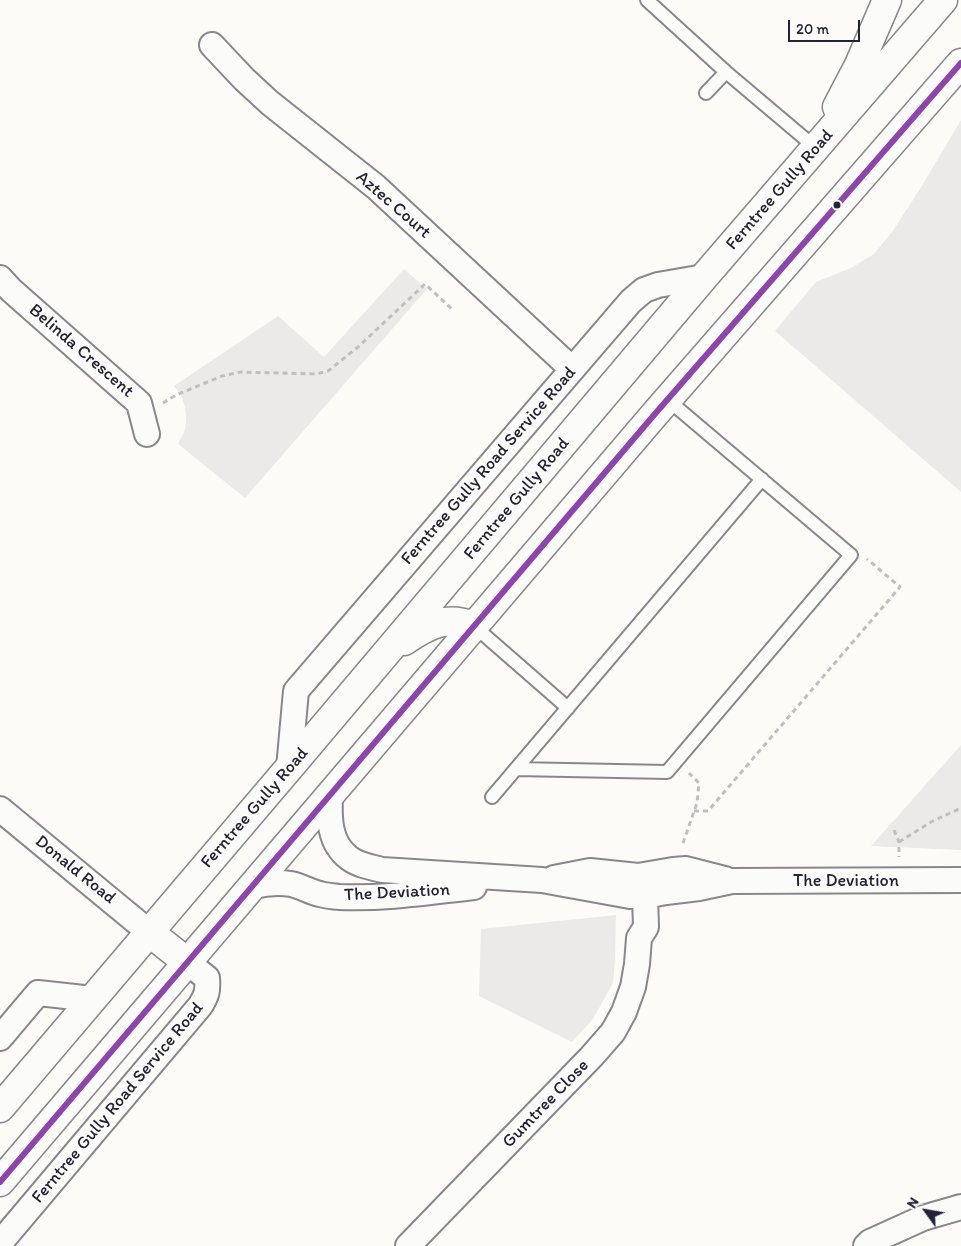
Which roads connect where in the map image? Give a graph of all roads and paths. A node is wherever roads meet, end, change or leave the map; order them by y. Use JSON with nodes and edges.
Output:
{"nodes":[{"id":1,"x":647,"y":0,"type":"edge"},
{"id":2,"x":887,"y":0,"type":"edge"},
{"id":3,"x":943,"y":0,"type":"edge"},
{"id":4,"x":212,"y":45,"type":"dead end"},
{"id":5,"x":961,"y":63,"type":"edge"},
{"id":6,"x":726,"y":72,"type":"junction"},
{"id":7,"x":706,"y":93,"type":"dead end"},
{"id":8,"x":816,"y":148,"type":"junction"},
{"id":9,"x":704,"y":277,"type":"junction"},
{"id":10,"x":0,"y":278,"type":"edge"},
{"id":11,"x":454,"y":311,"type":"dead end"},
{"id":12,"x":572,"y":369,"type":"junction"},
{"id":13,"x":668,"y":400,"type":"junction"},
{"id":14,"x":145,"y":424,"type":"joint"},
{"id":15,"x":762,"y":480,"type":"junction"},
{"id":16,"x":850,"y":555,"type":"junction"},
{"id":17,"x":474,"y":626,"type":"junction"},
{"id":18,"x":388,"y":651,"type":"junction"},
{"id":19,"x":296,"y":691,"type":"junction"},
{"id":20,"x":568,"y":708,"type":"junction"},
{"id":21,"x":279,"y":712,"type":"dead end"},
{"id":22,"x":677,"y":760,"type":"junction"},
{"id":23,"x":290,"y":768,"type":"junction"},
{"id":24,"x":516,"y":769,"type":"junction"},
{"id":25,"x":330,"y":796,"type":"junction"},
{"id":26,"x":492,"y":797,"type":"dead end"},
{"id":27,"x":961,"y":808,"type":"edge"},
{"id":28,"x":0,"y":809,"type":"edge"},
{"id":29,"x":694,"y":811,"type":"junction"},
{"id":30,"x":899,"y":842,"type":"dead end"},
{"id":31,"x":683,"y":843,"type":"dead end"},
{"id":32,"x":542,"y":880,"type":"junction"},
{"id":33,"x":961,"y":880,"type":"edge"},
{"id":34,"x":253,"y":886,"type":"junction"},
{"id":35,"x":638,"y":889,"type":"junction"},
{"id":36,"x":149,"y":932,"type":"junction"},
{"id":37,"x":186,"y":962,"type":"junction"},
{"id":38,"x":94,"y":999,"type":"junction"},
{"id":39,"x":0,"y":1038,"type":"edge"},
{"id":40,"x":0,"y":1108,"type":"edge"},
{"id":41,"x":0,"y":1182,"type":"edge"},
{"id":42,"x":961,"y":1207,"type":"edge"},
{"id":43,"x":4,"y":1229,"type":"edge"},
{"id":44,"x":408,"y":1246,"type":"edge"},
{"id":45,"x":866,"y":1246,"type":"edge"}],
"edges":[{"from":1,"to":6,"type":"lane"},
{"from":2,"to":8,"type":"main road"},
{"from":3,"to":8,"type":"main road","name":"Ferntree Gully Road"},
{"from":4,"to":12,"type":"street","name":"Aztec Court"},
{"from":5,"to":13,"type":"main road"},
{"from":6,"to":7,"type":"lane"},
{"from":6,"to":8,"type":"lane"},
{"from":8,"to":9,"type":"main road","name":"Ferntree Gully Road"},
{"from":9,"to":12,"type":"street","name":"Ferntree Gully Road Service Road"},
{"from":9,"to":18,"type":"main road","name":"Ferntree Gully Road"},
{"from":10,"to":14,"type":"street","name":"Belinda Crescent"},
{"from":11,"to":14,"type":"path"},
{"from":12,"to":19,"type":"street","name":"Ferntree Gully Road Service Road"},
{"from":13,"to":15,"type":"lane"},
{"from":13,"to":17,"type":"main road"},
{"from":15,"to":16,"type":"lane"},
{"from":15,"to":20,"type":"lane"},
{"from":16,"to":22,"type":"lane"},
{"from":16,"to":29,"type":"path"},
{"from":17,"to":18,"type":"main road"},
{"from":17,"to":20,"type":"lane"},
{"from":17,"to":25,"type":"main road"},
{"from":18,"to":23,"type":"main road","name":"Ferntree Gully Road"},
{"from":19,"to":21,"type":"street","name":"Ferntree Gully Road Service Road"},
{"from":19,"to":23,"type":"street"},
{"from":20,"to":24,"type":"lane"},
{"from":22,"to":24,"type":"lane"},
{"from":22,"to":29,"type":"path"},
{"from":23,"to":36,"type":"main road","name":"Ferntree Gully Road"},
{"from":24,"to":26,"type":"lane"},
{"from":25,"to":32,"type":"street","name":"The Deviation"},
{"from":25,"to":34,"type":"main road"},
{"from":27,"to":30,"type":"path"},
{"from":28,"to":36,"type":"street","name":"Donald Road"},
{"from":29,"to":31,"type":"path"},
{"from":32,"to":34,"type":"street","name":"The Deviation"},
{"from":32,"to":35,"type":"street","name":"The Deviation"},
{"from":33,"to":35,"type":"street","name":"The Deviation"},
{"from":34,"to":37,"type":"main road"},
{"from":35,"to":44,"type":"street","name":"Gumtree Close"},
{"from":36,"to":37,"type":"main road"},
{"from":36,"to":38,"type":"main road","name":"Ferntree Gully Road"},
{"from":37,"to":41,"type":"main road"},
{"from":37,"to":43,"type":"street","name":"Ferntree Gully Road Service Road"},
{"from":38,"to":39,"type":"street"},
{"from":38,"to":40,"type":"main road","name":"Ferntree Gully Road"},
{"from":42,"to":45,"type":"street"}]}
